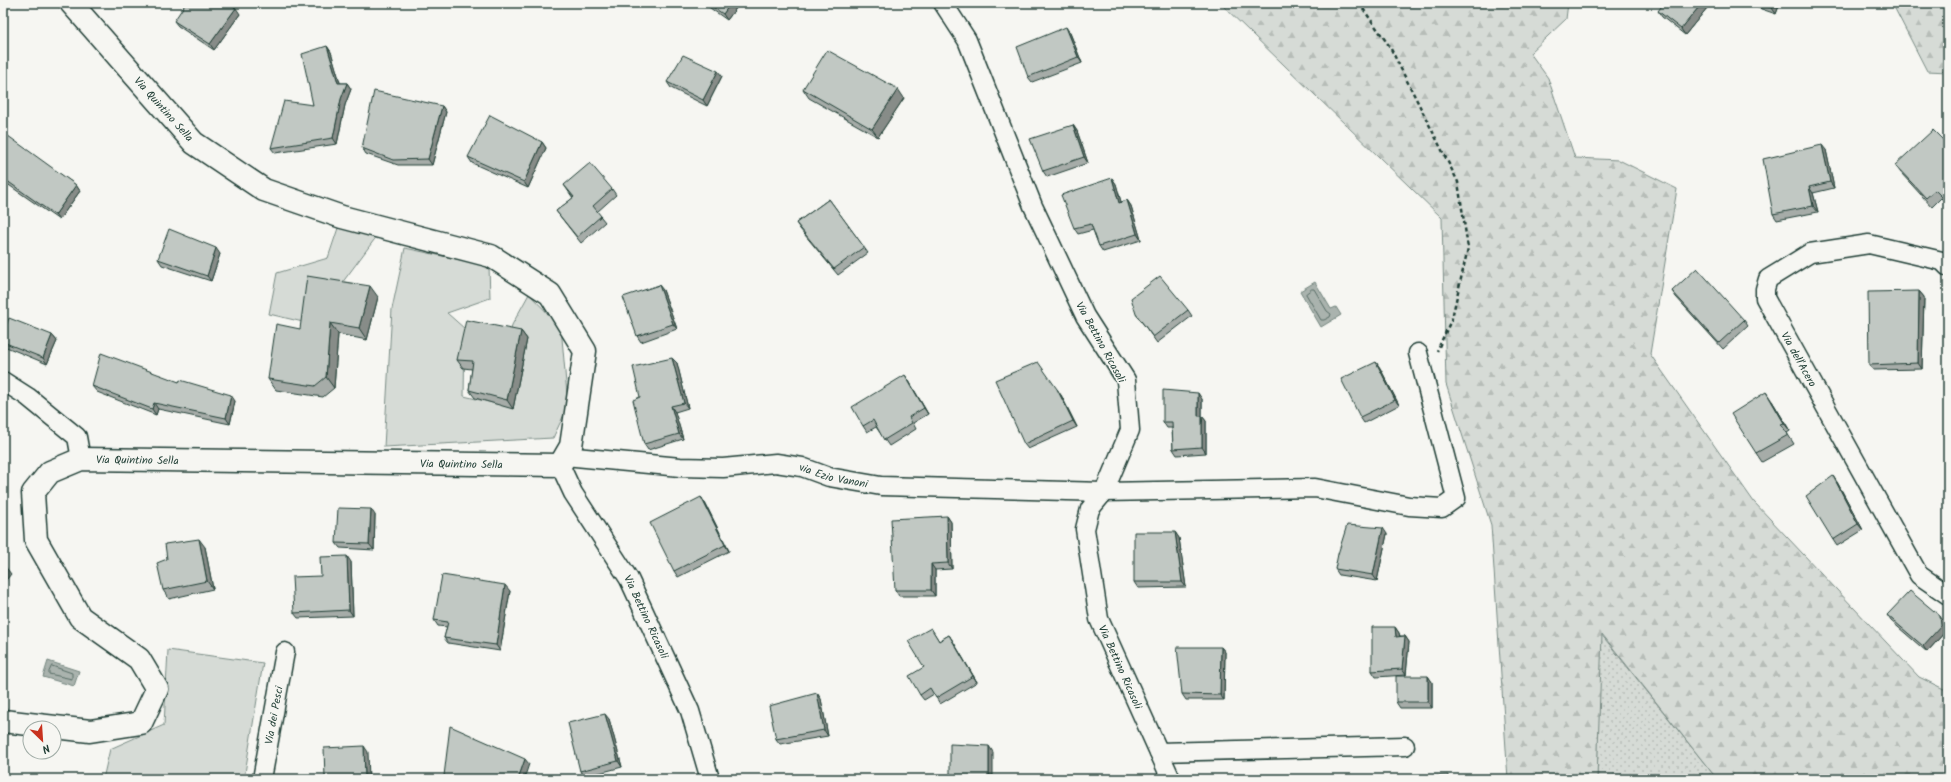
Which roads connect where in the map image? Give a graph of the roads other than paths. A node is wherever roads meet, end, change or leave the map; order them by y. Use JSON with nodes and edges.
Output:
{"nodes":[{"id":1,"x":71,"y":3,"type":"edge"},
{"id":2,"x":943,"y":3,"type":"edge"},
{"id":3,"x":1948,"y":267,"type":"edge"},
{"id":4,"x":1418,"y":353,"type":"dead end"},
{"id":5,"x":3,"y":381,"type":"edge"},
{"id":6,"x":81,"y":459,"type":"junction"},
{"id":7,"x":562,"y":460,"type":"junction"},
{"id":8,"x":1104,"y":492,"type":"junction"},
{"id":9,"x":1948,"y":595,"type":"edge"},
{"id":10,"x":285,"y":652,"type":"dead end"},
{"id":11,"x":3,"y":721,"type":"edge"},
{"id":12,"x":1405,"y":746,"type":"dead end"},
{"id":13,"x":1159,"y":752,"type":"junction"},
{"id":14,"x":262,"y":779,"type":"edge"},
{"id":15,"x":710,"y":779,"type":"edge"},
{"id":16,"x":1171,"y":779,"type":"edge"}],
"edges":[{"from":1,"to":7,"type":"street","name":"Via Quintino Sella"},
{"from":2,"to":8,"type":"street","name":"Via Bettino Ricasoli"},
{"from":3,"to":9,"type":"street","name":"Via dell'Acero"},
{"from":4,"to":8,"type":"street","name":"via Ezio Vanoni"},
{"from":5,"to":6,"type":"street"},
{"from":6,"to":7,"type":"street","name":"Via Quintino Sella"},
{"from":6,"to":11,"type":"street","name":"Via Quintino Sella"},
{"from":7,"to":8,"type":"street","name":"via Ezio Vanoni"},
{"from":7,"to":15,"type":"street","name":"Via Bettino Ricasoli"},
{"from":8,"to":13,"type":"street","name":"Via Bettino Ricasoli"},
{"from":10,"to":14,"type":"street","name":"Via dei Pesci"},
{"from":12,"to":13,"type":"street"},
{"from":13,"to":16,"type":"street","name":"Via Bettino Ricasoli"}]}
